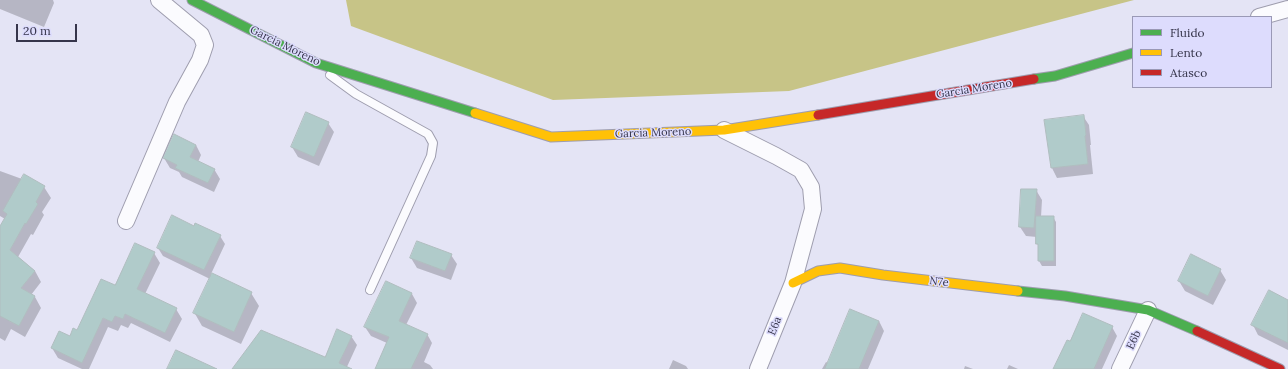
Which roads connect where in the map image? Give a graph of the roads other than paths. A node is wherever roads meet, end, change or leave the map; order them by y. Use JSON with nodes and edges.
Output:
{"nodes":[{"id":1,"x":159,"y":0,"type":"edge"},
{"id":2,"x":192,"y":0,"type":"edge"},
{"id":3,"x":1288,"y":9,"type":"edge"},
{"id":4,"x":1263,"y":16,"type":"edge"},
{"id":5,"x":1132,"y":53,"type":"edge"},
{"id":6,"x":316,"y":63,"type":"junction"},
{"id":7,"x":724,"y":130,"type":"junction"},
{"id":8,"x":126,"y":220,"type":"dead end"},
{"id":9,"x":793,"y":283,"type":"junction"},
{"id":10,"x":370,"y":290,"type":"dead end"},
{"id":11,"x":1148,"y":310,"type":"junction"},
{"id":12,"x":758,"y":369,"type":"edge"},
{"id":13,"x":1120,"y":369,"type":"edge"},
{"id":14,"x":1280,"y":369,"type":"edge"}],
"edges":[{"from":1,"to":8,"type":"street"},
{"from":2,"to":6,"type":"street","name":"Garcia Moreno"},
{"from":3,"to":4,"type":"street"},
{"from":5,"to":7,"type":"street","name":"Garcia Moreno"},
{"from":6,"to":7,"type":"street","name":"Garcia Moreno"},
{"from":6,"to":10,"type":"lane"},
{"from":7,"to":9,"type":"street"},
{"from":9,"to":11,"type":"street","name":"N7e"},
{"from":9,"to":12,"type":"street","name":"E6a"},
{"from":11,"to":13,"type":"street","name":"E6b"},
{"from":11,"to":14,"type":"street","name":"N7e"}]}
